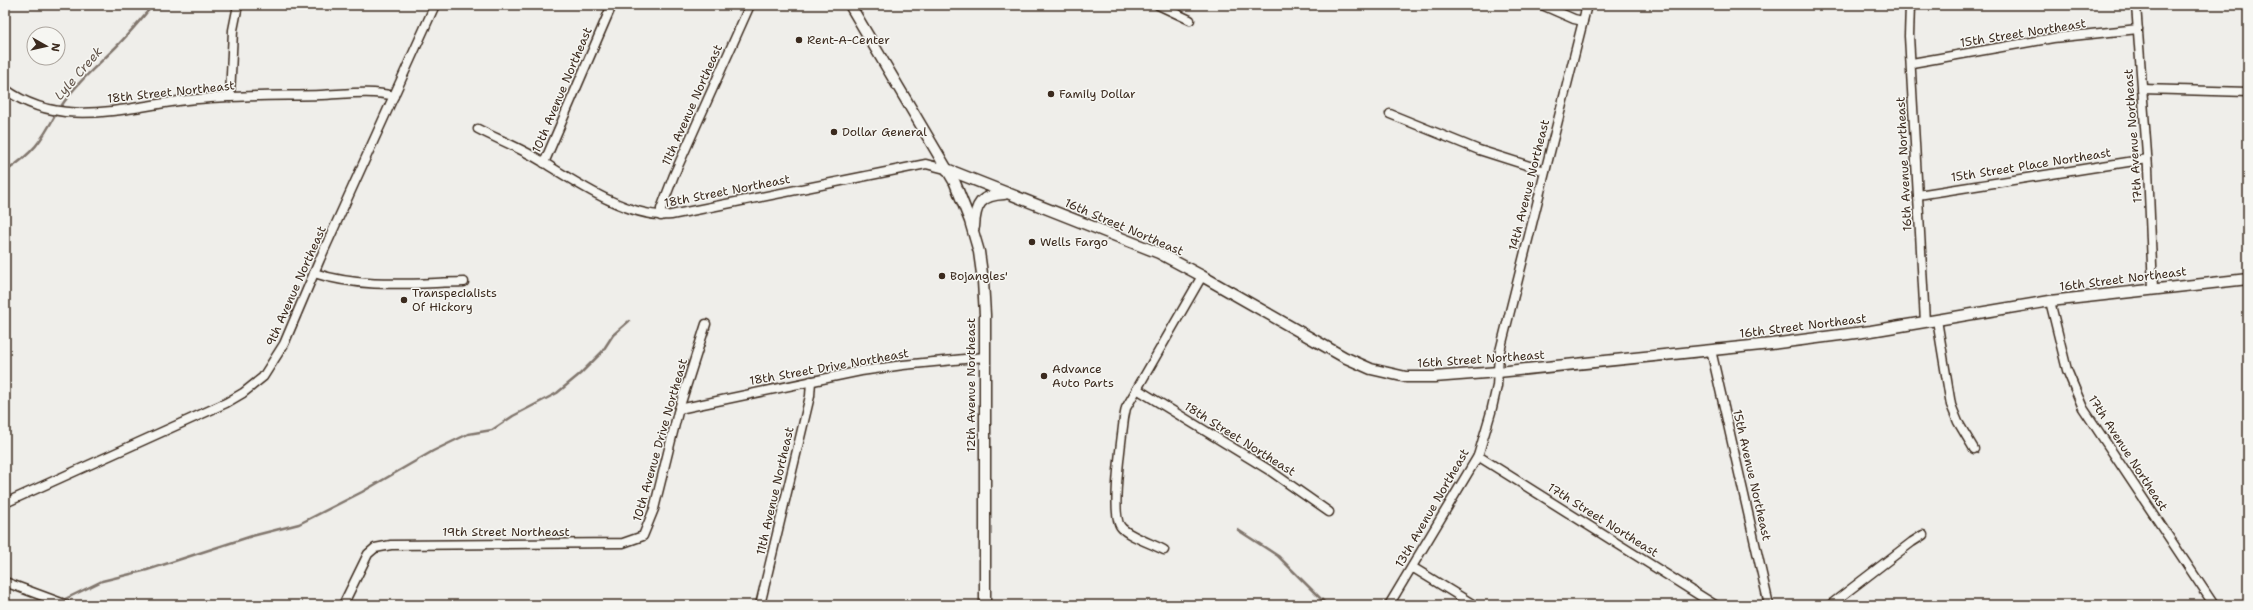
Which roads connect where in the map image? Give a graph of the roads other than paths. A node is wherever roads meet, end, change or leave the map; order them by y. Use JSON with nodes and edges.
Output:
{"nodes":[{"id":1,"x":238,"y":5,"type":"edge"},
{"id":2,"x":435,"y":5,"type":"edge"},
{"id":3,"x":612,"y":5,"type":"edge"},
{"id":4,"x":750,"y":5,"type":"edge"},
{"id":5,"x":850,"y":5,"type":"edge"},
{"id":6,"x":1158,"y":5,"type":"edge"},
{"id":7,"x":1542,"y":5,"type":"edge"},
{"id":8,"x":1587,"y":5,"type":"edge"},
{"id":9,"x":1910,"y":5,"type":"edge"},
{"id":10,"x":2136,"y":5,"type":"edge"},
{"id":11,"x":1190,"y":20,"type":"dead end"},
{"id":12,"x":1583,"y":21,"type":"junction"},
{"id":13,"x":2138,"y":29,"type":"junction"},
{"id":14,"x":1912,"y":63,"type":"junction"},
{"id":15,"x":5,"y":89,"type":"edge"},
{"id":16,"x":2142,"y":89,"type":"junction"},
{"id":17,"x":2248,"y":92,"type":"edge"},
{"id":18,"x":394,"y":96,"type":"junction"},
{"id":19,"x":230,"y":97,"type":"junction"},
{"id":20,"x":1390,"y":114,"type":"dead end"},
{"id":21,"x":478,"y":129,"type":"dead end"},
{"id":22,"x":2147,"y":159,"type":"junction"},
{"id":23,"x":544,"y":163,"type":"junction"},
{"id":24,"x":949,"y":170,"type":"junction"},
{"id":25,"x":1545,"y":172,"type":"junction"},
{"id":26,"x":1008,"y":194,"type":"junction"},
{"id":27,"x":1918,"y":195,"type":"junction"},
{"id":28,"x":661,"y":216,"type":"junction"},
{"id":29,"x":974,"y":232,"type":"junction"},
{"id":30,"x":314,"y":273,"type":"junction"},
{"id":31,"x":1202,"y":276,"type":"junction"},
{"id":32,"x":2248,"y":279,"type":"edge"},
{"id":33,"x":464,"y":282,"type":"dead end"},
{"id":34,"x":2153,"y":288,"type":"junction"},
{"id":35,"x":2050,"y":301,"type":"junction"},
{"id":36,"x":1937,"y":320,"type":"junction"},
{"id":37,"x":1925,"y":322,"type":"junction"},
{"id":38,"x":706,"y":324,"type":"dead end"},
{"id":39,"x":1711,"y":350,"type":"junction"},
{"id":40,"x":985,"y":357,"type":"junction"},
{"id":41,"x":1498,"y":372,"type":"junction"},
{"id":42,"x":811,"y":381,"type":"junction"},
{"id":43,"x":1137,"y":389,"type":"junction"},
{"id":44,"x":679,"y":409,"type":"junction"},
{"id":45,"x":1974,"y":449,"type":"dead end"},
{"id":46,"x":1478,"y":456,"type":"junction"},
{"id":47,"x":5,"y":503,"type":"edge"},
{"id":48,"x":1329,"y":512,"type":"dead end"},
{"id":49,"x":1924,"y":535,"type":"dead end"},
{"id":50,"x":640,"y":538,"type":"joint"},
{"id":51,"x":1164,"y":550,"type":"dead end"},
{"id":52,"x":1412,"y":567,"type":"junction"},
{"id":53,"x":5,"y":582,"type":"edge"},
{"id":54,"x":67,"y":605,"type":"edge"},
{"id":55,"x":343,"y":605,"type":"edge"},
{"id":56,"x":760,"y":605,"type":"edge"},
{"id":57,"x":985,"y":605,"type":"edge"},
{"id":58,"x":1389,"y":605,"type":"edge"},
{"id":59,"x":1474,"y":605,"type":"edge"},
{"id":60,"x":1715,"y":605,"type":"edge"},
{"id":61,"x":1769,"y":605,"type":"edge"},
{"id":62,"x":1830,"y":605,"type":"edge"},
{"id":63,"x":2214,"y":605,"type":"edge"}],
"edges":[{"from":1,"to":19,"type":"street"},
{"from":2,"to":18,"type":"street","name":"9th Avenue Northeast"},
{"from":3,"to":23,"type":"street","name":"10th Avenue Northeast"},
{"from":4,"to":28,"type":"street","name":"11th Avenue Northeast"},
{"from":5,"to":24,"type":"main road"},
{"from":6,"to":11,"type":"street"},
{"from":7,"to":12,"type":"street"},
{"from":8,"to":12,"type":"street","name":"14th Avenue Northeast"},
{"from":9,"to":14,"type":"street","name":"16th Avenue Northeast"},
{"from":10,"to":13,"type":"street","name":"17th Avenue Northeast"},
{"from":12,"to":25,"type":"street","name":"14th Avenue Northeast"},
{"from":13,"to":14,"type":"street","name":"15th Street Northeast"},
{"from":13,"to":16,"type":"street","name":"17th Avenue Northeast"},
{"from":14,"to":27,"type":"street","name":"16th Avenue Northeast"},
{"from":15,"to":19,"type":"street","name":"18th Street Northeast"},
{"from":16,"to":17,"type":"street"},
{"from":16,"to":22,"type":"street","name":"17th Avenue Northeast"},
{"from":18,"to":19,"type":"street","name":"18th Street Northeast"},
{"from":18,"to":30,"type":"street","name":"9th Avenue Northeast"},
{"from":20,"to":25,"type":"street"},
{"from":21,"to":23,"type":"street","name":"18th Street Northeast"},
{"from":22,"to":27,"type":"street","name":"15th Street Place Northeast"},
{"from":22,"to":34,"type":"street","name":"17th Avenue Northeast"},
{"from":23,"to":28,"type":"street","name":"18th Street Northeast"},
{"from":24,"to":26,"type":"main road","name":"16th Street Northeast"},
{"from":24,"to":28,"type":"street","name":"18th Street Northeast"},
{"from":24,"to":29,"type":"main road","name":"12th Avenue Northeast"},
{"from":25,"to":41,"type":"street","name":"14th Avenue Northeast"},
{"from":26,"to":29,"type":"main road"},
{"from":26,"to":31,"type":"main road","name":"16th Street Northeast"},
{"from":27,"to":37,"type":"street","name":"16th Avenue Northeast"},
{"from":29,"to":40,"type":"main road","name":"12th Avenue Northeast"},
{"from":30,"to":33,"type":"street"},
{"from":30,"to":47,"type":"street","name":"9th Avenue Northeast"},
{"from":31,"to":41,"type":"main road","name":"16th Street Northeast"},
{"from":31,"to":43,"type":"street"},
{"from":32,"to":34,"type":"main road","name":"16th Street Northeast"},
{"from":34,"to":35,"type":"main road","name":"16th Street Northeast"},
{"from":35,"to":36,"type":"main road","name":"16th Street Northeast"},
{"from":35,"to":63,"type":"street","name":"17th Avenue Northeast"},
{"from":36,"to":37,"type":"main road","name":"16th Street Northeast"},
{"from":36,"to":45,"type":"street"},
{"from":37,"to":39,"type":"main road","name":"16th Street Northeast"},
{"from":38,"to":44,"type":"street","name":"10th Avenue Drive Northeast"},
{"from":39,"to":41,"type":"main road","name":"16th Street Northeast"},
{"from":39,"to":61,"type":"street","name":"15th Avenue Northeast"},
{"from":40,"to":42,"type":"street","name":"18th Street Drive Northeast"},
{"from":40,"to":57,"type":"main road","name":"12th Avenue Northeast"},
{"from":41,"to":46,"type":"street","name":"13th Avenue Northeast"},
{"from":42,"to":44,"type":"street","name":"18th Street Drive Northeast"},
{"from":42,"to":56,"type":"street","name":"11th Avenue Northeast"},
{"from":43,"to":48,"type":"street","name":"18th Street Northeast"},
{"from":43,"to":51,"type":"street"},
{"from":44,"to":50,"type":"street","name":"10th Avenue Drive Northeast"},
{"from":46,"to":52,"type":"street","name":"13th Avenue Northeast"},
{"from":46,"to":60,"type":"street","name":"17th Street Northeast"},
{"from":49,"to":62,"type":"street"},
{"from":50,"to":55,"type":"street","name":"19th Street Northeast"},
{"from":52,"to":58,"type":"street","name":"13th Avenue Northeast"},
{"from":52,"to":59,"type":"street"},
{"from":53,"to":54,"type":"street"}]}
